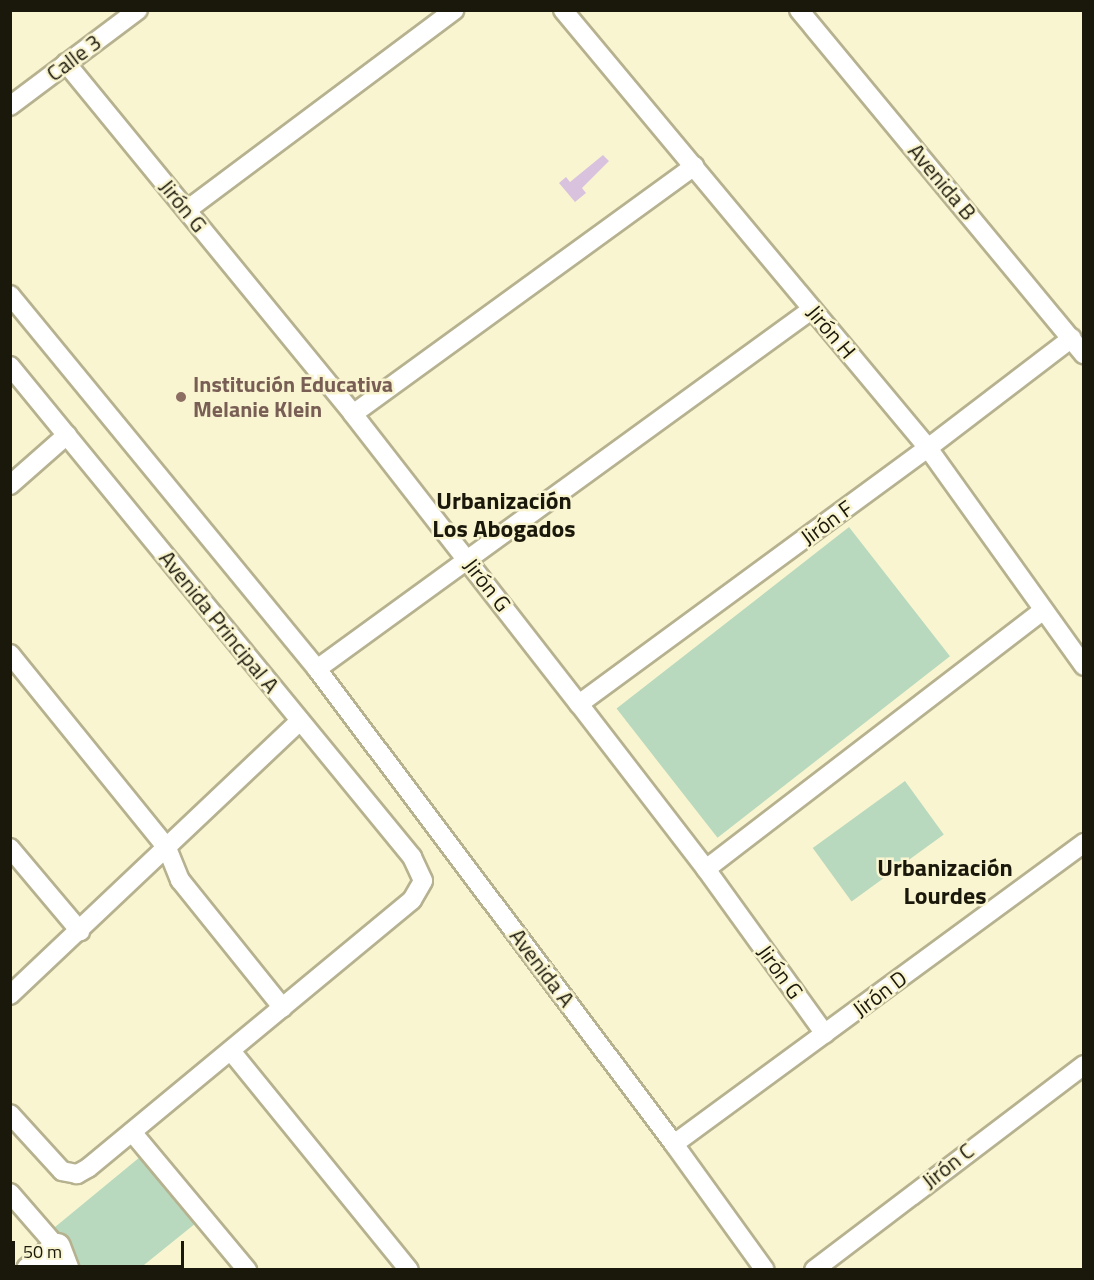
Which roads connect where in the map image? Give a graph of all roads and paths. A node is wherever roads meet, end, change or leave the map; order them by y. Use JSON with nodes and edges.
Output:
{"nodes":[{"id":1,"x":138,"y":10,"type":"edge"},
{"id":2,"x":454,"y":10,"type":"edge"},
{"id":3,"x":563,"y":10,"type":"edge"},
{"id":4,"x":799,"y":10,"type":"edge"},
{"id":5,"x":66,"y":63,"type":"junction"},
{"id":6,"x":10,"y":106,"type":"edge"},
{"id":7,"x":694,"y":166,"type":"junction"},
{"id":8,"x":187,"y":210,"type":"junction"},
{"id":9,"x":10,"y":295,"type":"edge"},
{"id":10,"x":811,"y":310,"type":"junction"},
{"id":11,"x":1072,"y":338,"type":"junction"},
{"id":12,"x":1083,"y":354,"type":"edge"},
{"id":13,"x":10,"y":366,"type":"edge"},
{"id":14,"x":353,"y":414,"type":"junction"},
{"id":15,"x":67,"y":435,"type":"junction"},
{"id":16,"x":928,"y":448,"type":"junction"},
{"id":17,"x":10,"y":485,"type":"edge"},
{"id":18,"x":466,"y":559,"type":"junction"},
{"id":19,"x":1042,"y":611,"type":"junction"},
{"id":20,"x":10,"y":654,"type":"edge"},
{"id":21,"x":1083,"y":666,"type":"edge"},
{"id":22,"x":317,"y":669,"type":"junction"},
{"id":23,"x":579,"y":704,"type":"junction"},
{"id":24,"x":300,"y":721,"type":"junction"},
{"id":25,"x":1083,"y":843,"type":"edge"},
{"id":26,"x":10,"y":848,"type":"edge"},
{"id":27,"x":167,"y":848,"type":"junction"},
{"id":28,"x":706,"y":869,"type":"junction"},
{"id":29,"x":80,"y":932,"type":"junction"},
{"id":30,"x":10,"y":995,"type":"edge"},
{"id":31,"x":283,"y":1008,"type":"junction"},
{"id":32,"x":825,"y":1034,"type":"junction"},
{"id":33,"x":231,"y":1052,"type":"junction"},
{"id":34,"x":1083,"y":1065,"type":"edge"},
{"id":35,"x":10,"y":1114,"type":"edge"},
{"id":36,"x":132,"y":1132,"type":"junction"},
{"id":37,"x":674,"y":1144,"type":"junction"},
{"id":38,"x":10,"y":1194,"type":"edge"},
{"id":39,"x":61,"y":1258,"type":"edge"},
{"id":40,"x":30,"y":1269,"type":"edge"},
{"id":41,"x":247,"y":1269,"type":"edge"},
{"id":42,"x":410,"y":1269,"type":"edge"},
{"id":43,"x":765,"y":1269,"type":"edge"},
{"id":44,"x":814,"y":1269,"type":"edge"}],
"edges":[{"from":1,"to":5,"type":"street","name":"Calle 3"},
{"from":2,"to":8,"type":"street"},
{"from":3,"to":7,"type":"street","name":"Jirón H"},
{"from":4,"to":11,"type":"street","name":"Avenida B"},
{"from":5,"to":6,"type":"street","name":"Calle 3"},
{"from":5,"to":8,"type":"street","name":"Jirón G"},
{"from":7,"to":10,"type":"street","name":"Jirón H"},
{"from":7,"to":14,"type":"street"},
{"from":8,"to":14,"type":"street","name":"Jirón G"},
{"from":9,"to":22,"type":"street","name":"Avenida Principal A"},
{"from":10,"to":16,"type":"street","name":"Jirón H"},
{"from":10,"to":18,"type":"street"},
{"from":11,"to":12,"type":"street","name":"Avenida B"},
{"from":11,"to":16,"type":"street","name":"Jirón F"},
{"from":13,"to":15,"type":"street","name":"Avenida Principal A"},
{"from":14,"to":18,"type":"street","name":"Jirón G"},
{"from":15,"to":17,"type":"street"},
{"from":15,"to":24,"type":"street","name":"Avenida Principal A"},
{"from":16,"to":19,"type":"street","name":"Jirón H"},
{"from":16,"to":23,"type":"street","name":"Jirón F"},
{"from":18,"to":22,"type":"street"},
{"from":18,"to":23,"type":"street","name":"Jirón G"},
{"from":19,"to":21,"type":"street","name":"Jirón H"},
{"from":19,"to":28,"type":"street"},
{"from":20,"to":27,"type":"street"},
{"from":22,"to":37,"type":"street","name":"Avenida A"},
{"from":23,"to":28,"type":"street","name":"Jirón G"},
{"from":24,"to":27,"type":"street"},
{"from":24,"to":31,"type":"street","name":"Avenida Principal A"},
{"from":25,"to":32,"type":"street","name":"Jirón D"},
{"from":26,"to":29,"type":"street"},
{"from":27,"to":29,"type":"street"},
{"from":27,"to":31,"type":"street"},
{"from":28,"to":32,"type":"street","name":"Jirón G"},
{"from":29,"to":30,"type":"street"},
{"from":31,"to":33,"type":"street"},
{"from":32,"to":37,"type":"street","name":"Jirón D"},
{"from":33,"to":36,"type":"street"},
{"from":33,"to":42,"type":"street"},
{"from":34,"to":44,"type":"street","name":"Jirón C"},
{"from":35,"to":36,"type":"street"},
{"from":36,"to":41,"type":"street"},
{"from":37,"to":43,"type":"street","name":"Avenida A"},
{"from":38,"to":39,"type":"street"},
{"from":39,"to":40,"type":"street"}]}
